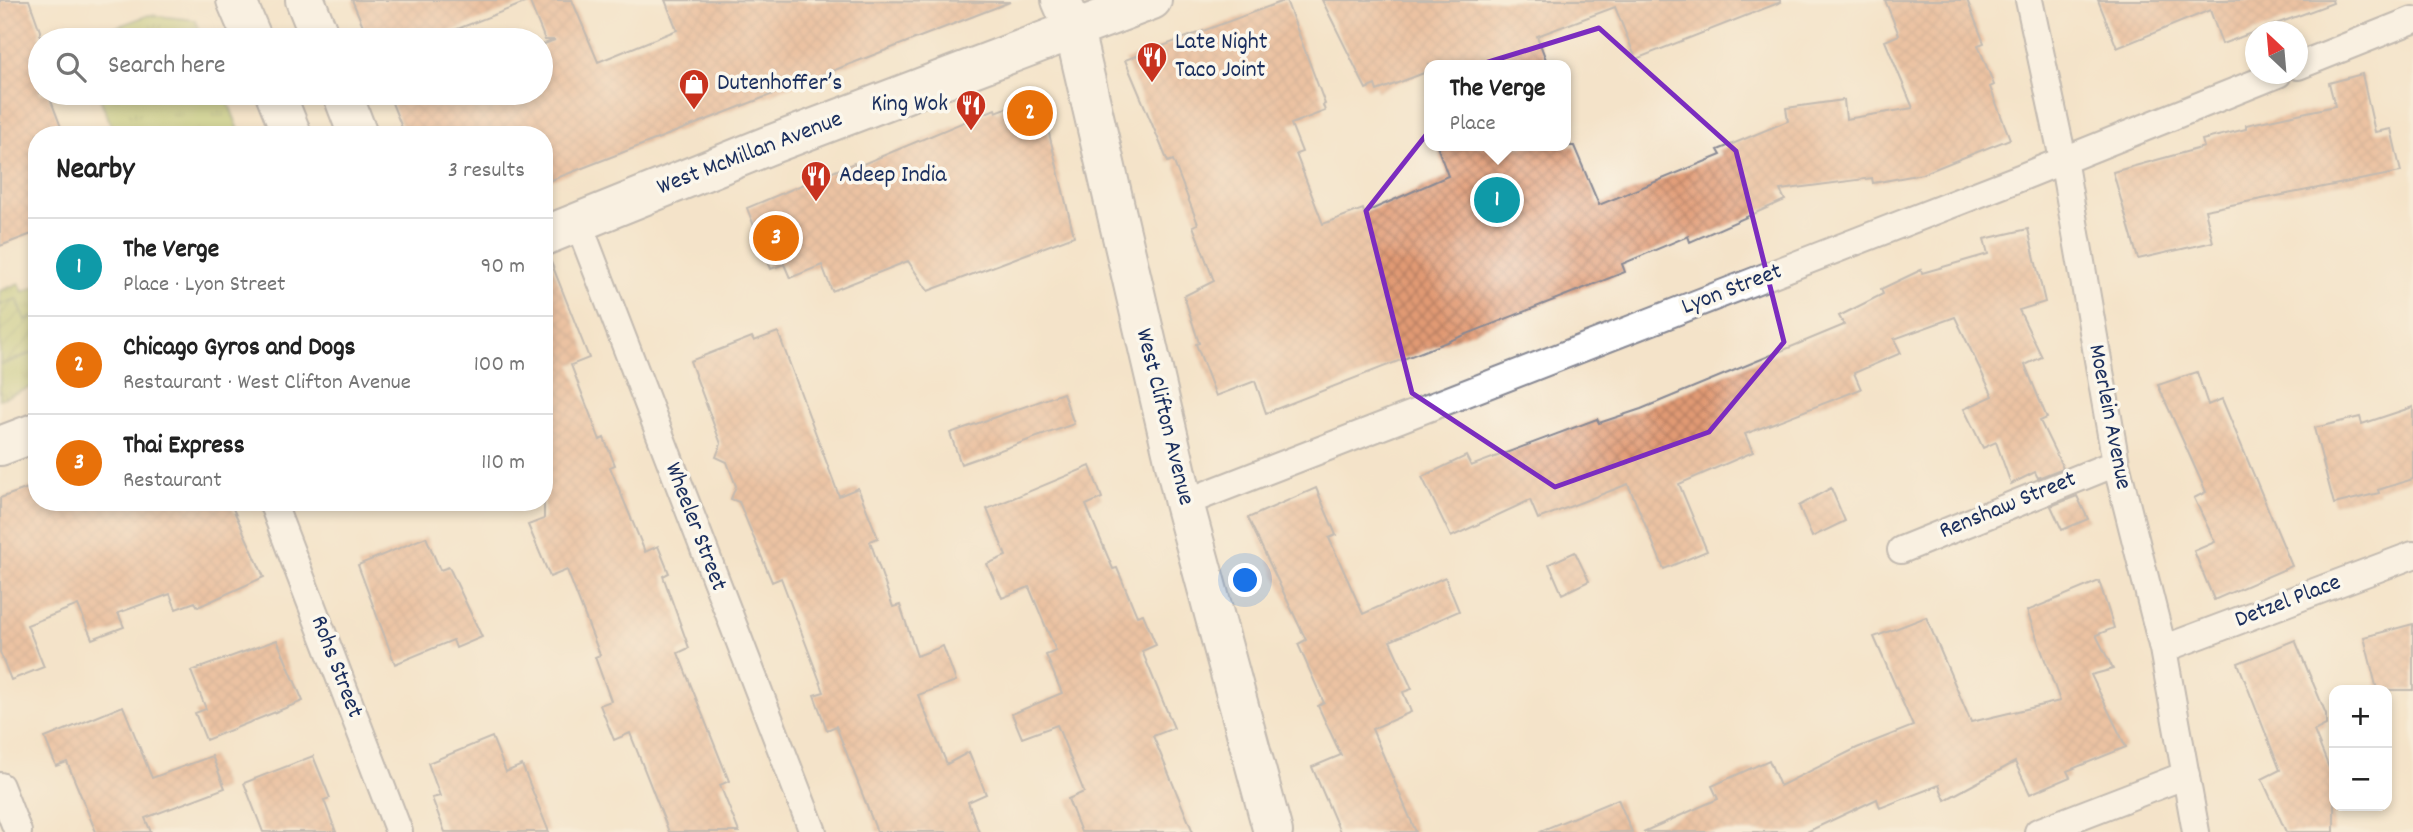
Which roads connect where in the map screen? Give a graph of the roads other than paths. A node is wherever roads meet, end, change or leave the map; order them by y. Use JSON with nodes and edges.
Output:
{"nodes":[{"id":1,"x":236,"y":0,"type":"edge"},
{"id":2,"x":305,"y":0,"type":"edge"},
{"id":3,"x":1152,"y":0,"type":"edge"},
{"id":4,"x":2029,"y":0,"type":"edge"},
{"id":5,"x":1068,"y":15,"type":"edge"},
{"id":6,"x":2413,"y":20,"type":"edge"},
{"id":7,"x":248,"y":28,"type":"edge"},
{"id":8,"x":316,"y":28,"type":"edge"},
{"id":9,"x":2308,"y":62,"type":"edge"},
{"id":10,"x":2253,"y":84,"type":"edge"},
{"id":11,"x":280,"y":105,"type":"edge"},
{"id":12,"x":347,"y":105,"type":"edge"},
{"id":13,"x":288,"y":126,"type":"edge"},
{"id":14,"x":355,"y":126,"type":"edge"},
{"id":15,"x":2063,"y":159,"type":"junction"},
{"id":16,"x":561,"y":229,"type":"edge"},
{"id":17,"x":28,"y":435,"type":"edge"},
{"id":18,"x":0,"y":446,"type":"edge"},
{"id":19,"x":2116,"y":463,"type":"junction"},
{"id":20,"x":1184,"y":503,"type":"junction"},
{"id":21,"x":275,"y":511,"type":"edge"},
{"id":22,"x":1901,"y":550,"type":"dead end"},
{"id":23,"x":2413,"y":555,"type":"edge"},
{"id":24,"x":2163,"y":649,"type":"junction"},
{"id":25,"x":2186,"y":775,"type":"junction"},
{"id":26,"x":0,"y":786,"type":"edge"},
{"id":27,"x":18,"y":832,"type":"edge"},
{"id":28,"x":399,"y":832,"type":"edge"},
{"id":29,"x":813,"y":832,"type":"edge"},
{"id":30,"x":1273,"y":832,"type":"edge"},
{"id":31,"x":2038,"y":832,"type":"edge"},
{"id":32,"x":2196,"y":832,"type":"edge"}],
"edges":[{"from":1,"to":7,"type":"main road"},
{"from":2,"to":8,"type":"main road"},
{"from":3,"to":5,"type":"main road","name":"West McMillan Avenue"},
{"from":4,"to":15,"type":"street","name":"Moerlein Avenue"},
{"from":5,"to":16,"type":"main road","name":"West McMillan Avenue"},
{"from":5,"to":20,"type":"main road","name":"West Clifton Avenue"},
{"from":6,"to":9,"type":"street"},
{"from":10,"to":15,"type":"street","name":"Lyon Street"},
{"from":11,"to":13,"type":"main road"},
{"from":12,"to":14,"type":"main road"},
{"from":15,"to":19,"type":"street","name":"Moerlein Avenue"},
{"from":15,"to":20,"type":"street","name":"Lyon Street"},
{"from":16,"to":29,"type":"street","name":"Wheeler Street"},
{"from":17,"to":18,"type":"main road"},
{"from":19,"to":22,"type":"street","name":"Renshaw Street"},
{"from":19,"to":24,"type":"street","name":"Moerlein Avenue"},
{"from":20,"to":30,"type":"main road","name":"West Clifton Avenue"},
{"from":21,"to":28,"type":"street","name":"Rohs Street"},
{"from":23,"to":24,"type":"street","name":"Detzel Place"},
{"from":24,"to":25,"type":"street","name":"Moerlein Avenue"},
{"from":25,"to":31,"type":"street"},
{"from":25,"to":32,"type":"street","name":"Moerlein Avenue"},
{"from":26,"to":27,"type":"street"}]}
